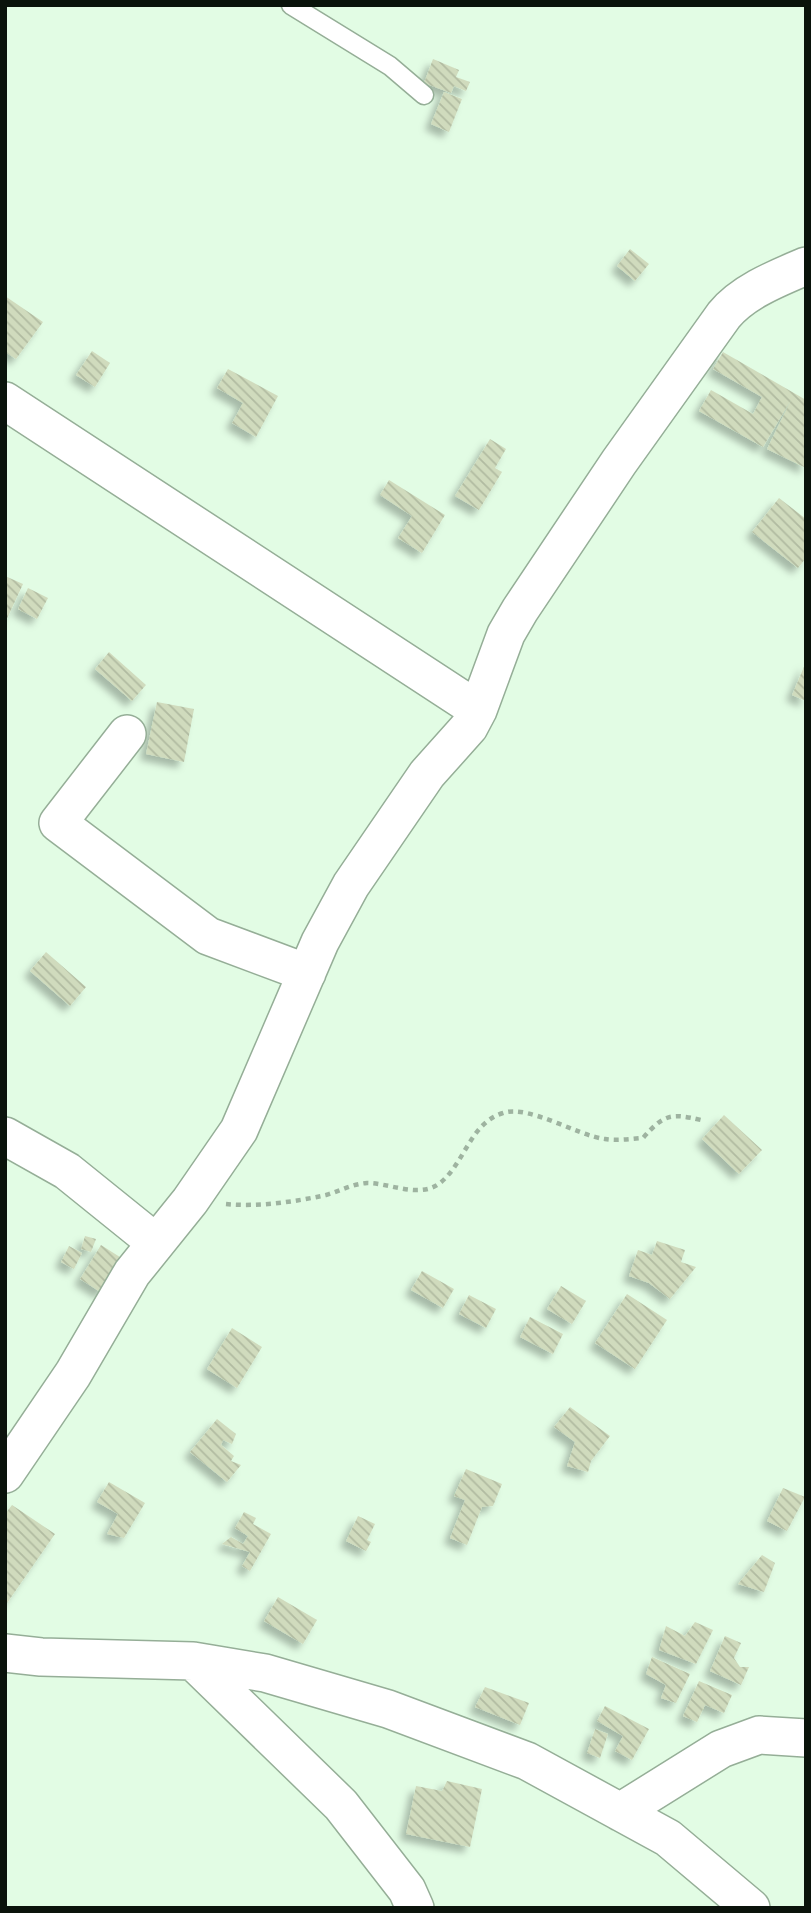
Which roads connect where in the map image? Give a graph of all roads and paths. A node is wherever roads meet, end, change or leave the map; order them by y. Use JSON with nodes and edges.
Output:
{"nodes":[{"id":1,"x":291,"y":5,"type":"edge"},
{"id":2,"x":424,"y":95,"type":"dead end"},
{"id":3,"x":806,"y":266,"type":"edge"},
{"id":4,"x":5,"y":401,"type":"edge"},
{"id":5,"x":478,"y":710,"type":"junction"},
{"id":6,"x":127,"y":734,"type":"dead end"},
{"id":7,"x":307,"y":973,"type":"junction"},
{"id":8,"x":701,"y":1120,"type":"dead end"},
{"id":9,"x":5,"y":1136,"type":"edge"},
{"id":10,"x":190,"y":1200,"type":"junction"},
{"id":11,"x":155,"y":1242,"type":"junction"},
{"id":12,"x":5,"y":1474,"type":"edge"},
{"id":13,"x":5,"y":1653,"type":"edge"},
{"id":14,"x":193,"y":1661,"type":"junction"},
{"id":15,"x":806,"y":1738,"type":"edge"},
{"id":16,"x":620,"y":1812,"type":"junction"},
{"id":17,"x":415,"y":1908,"type":"edge"},
{"id":18,"x":751,"y":1908,"type":"edge"}],
"edges":[{"from":1,"to":2,"type":"lane"},
{"from":3,"to":5,"type":"street"},
{"from":4,"to":5,"type":"street"},
{"from":5,"to":7,"type":"street"},
{"from":6,"to":7,"type":"street"},
{"from":7,"to":10,"type":"street"},
{"from":8,"to":10,"type":"path"},
{"from":9,"to":11,"type":"street"},
{"from":10,"to":11,"type":"street"},
{"from":11,"to":12,"type":"street"},
{"from":13,"to":14,"type":"street"},
{"from":14,"to":16,"type":"street"},
{"from":14,"to":17,"type":"street"},
{"from":15,"to":16,"type":"street"},
{"from":16,"to":18,"type":"street"}]}
